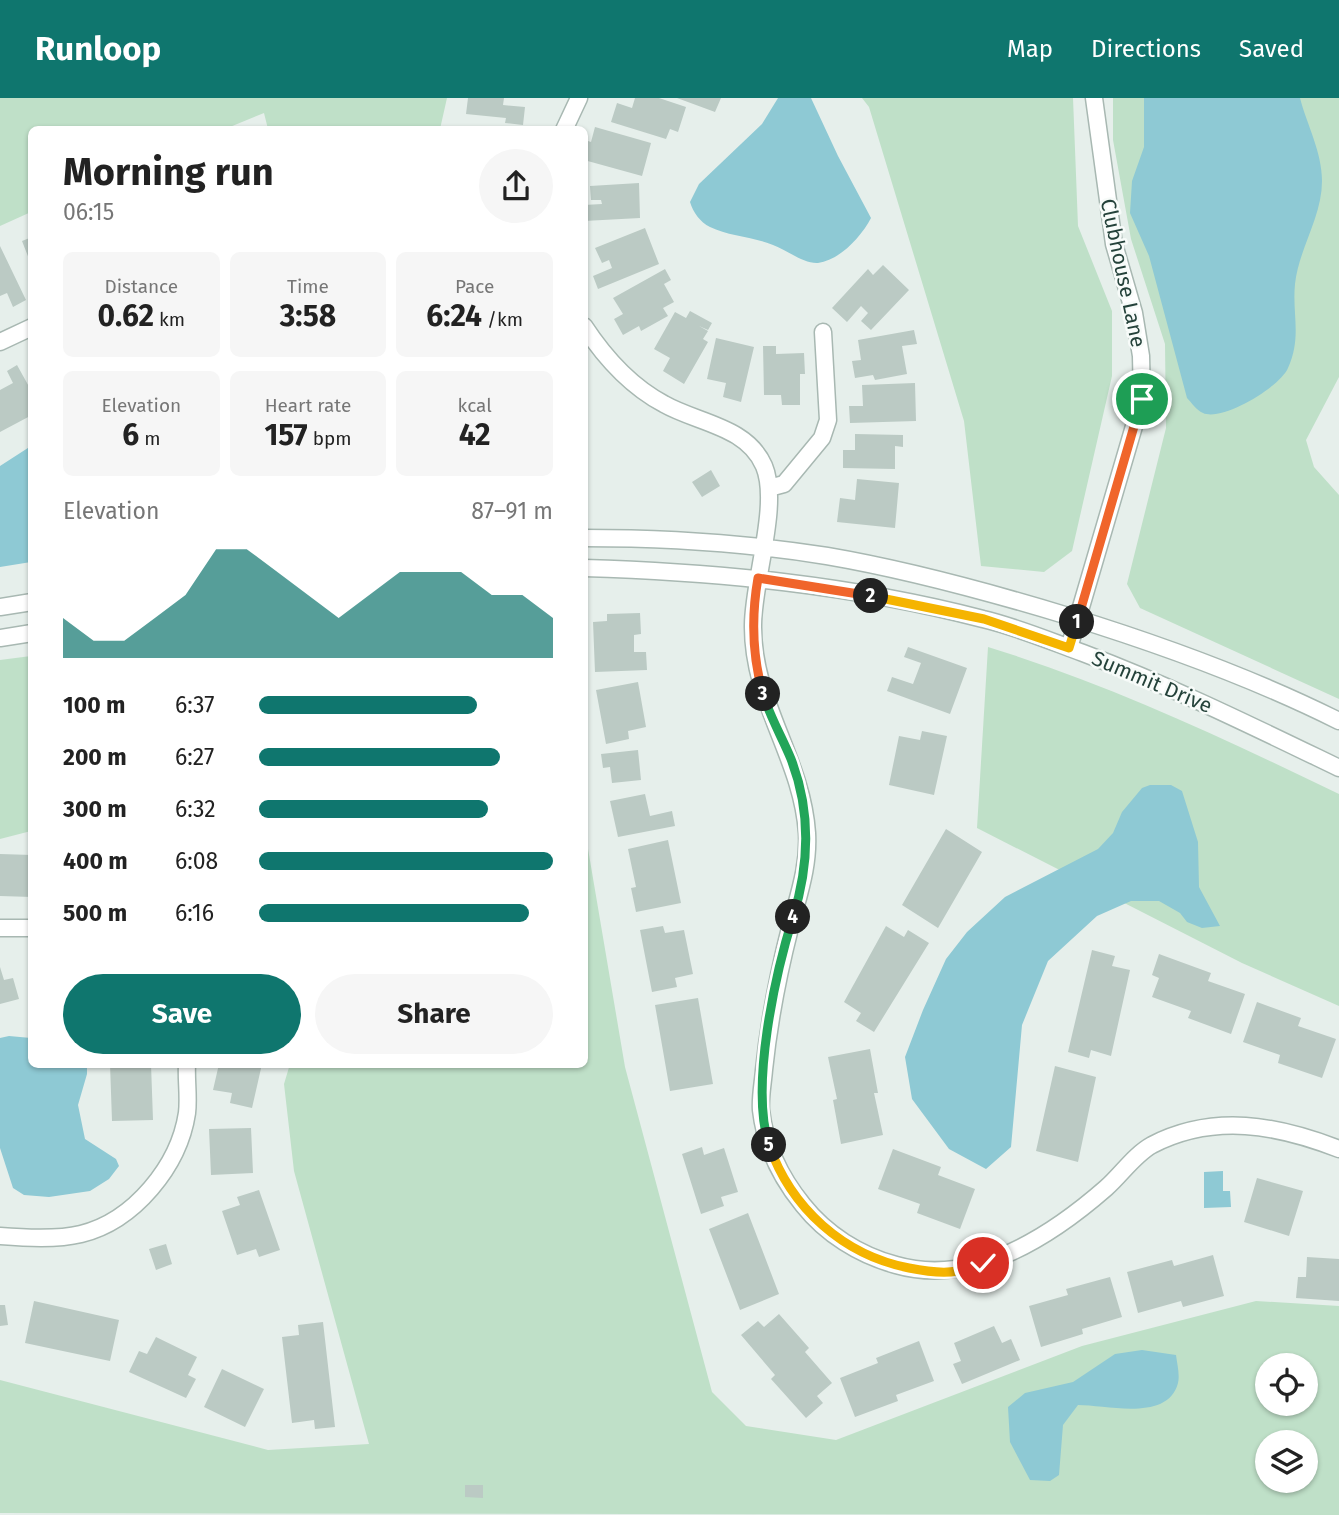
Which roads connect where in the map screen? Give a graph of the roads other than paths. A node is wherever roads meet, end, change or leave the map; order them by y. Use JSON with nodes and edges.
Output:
{"nodes":[{"id":1,"x":579,"y":98,"type":"edge"},
{"id":2,"x":1094,"y":98,"type":"edge"},
{"id":3,"x":566,"y":126,"type":"edge"},
{"id":4,"x":28,"y":329,"type":"edge"},
{"id":5,"x":588,"y":332,"type":"edge"},
{"id":6,"x":824,"y":332,"type":"dead end"},
{"id":7,"x":0,"y":342,"type":"edge"},
{"id":8,"x":769,"y":488,"type":"junction"},
{"id":9,"x":588,"y":538,"type":"edge"},
{"id":10,"x":763,"y":547,"type":"junction"},
{"id":11,"x":588,"y":568,"type":"edge"},
{"id":12,"x":758,"y":578,"type":"junction"},
{"id":13,"x":28,"y":603,"type":"edge"},
{"id":14,"x":0,"y":607,"type":"edge"},
{"id":15,"x":1077,"y":619,"type":"junction"},
{"id":16,"x":28,"y":634,"type":"edge"},
{"id":17,"x":0,"y":638,"type":"edge"},
{"id":18,"x":1069,"y":648,"type":"junction"},
{"id":19,"x":1339,"y":721,"type":"edge"},
{"id":20,"x":1339,"y":768,"type":"edge"},
{"id":21,"x":0,"y":928,"type":"edge"},
{"id":22,"x":28,"y":928,"type":"edge"},
{"id":23,"x":187,"y":1068,"type":"edge"},
{"id":24,"x":1339,"y":1149,"type":"edge"},
{"id":25,"x":0,"y":1236,"type":"edge"}],
"edges":[{"from":1,"to":3,"type":"street"},
{"from":2,"to":15,"type":"street","name":"Clubhouse Lane"},
{"from":4,"to":7,"type":"street"},
{"from":5,"to":8,"type":"street"},
{"from":6,"to":8,"type":"street"},
{"from":8,"to":10,"type":"street"},
{"from":9,"to":10,"type":"street","name":"Summit Drive"},
{"from":10,"to":12,"type":"street"},
{"from":10,"to":15,"type":"street","name":"Summit Drive"},
{"from":11,"to":12,"type":"street","name":"Summit Drive"},
{"from":12,"to":18,"type":"street","name":"Summit Drive"},
{"from":12,"to":24,"type":"street"},
{"from":13,"to":14,"type":"street"},
{"from":15,"to":18,"type":"street","name":"Clubhouse Lane"},
{"from":15,"to":19,"type":"street","name":"Summit Drive"},
{"from":16,"to":17,"type":"street"},
{"from":18,"to":20,"type":"street","name":"Summit Drive"},
{"from":21,"to":22,"type":"street"},
{"from":23,"to":25,"type":"street"}]}
